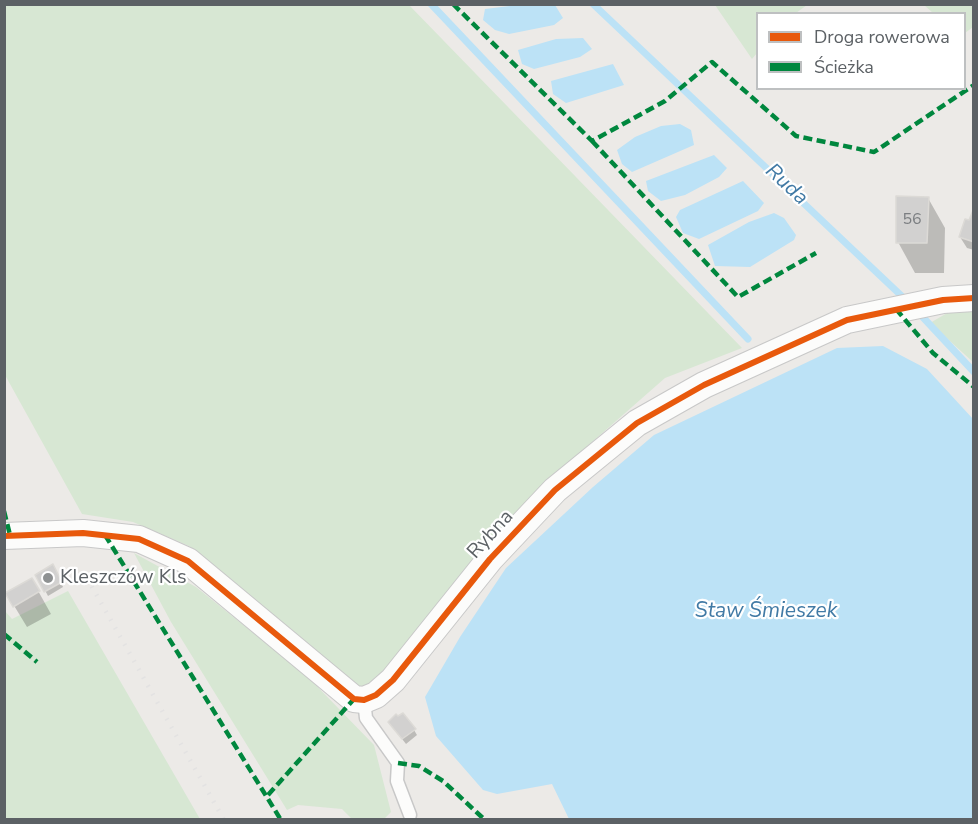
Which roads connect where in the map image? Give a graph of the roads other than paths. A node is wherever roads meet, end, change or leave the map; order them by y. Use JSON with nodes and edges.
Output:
{"nodes":[{"id":1,"x":974,"y":298,"type":"edge"},
{"id":2,"x":4,"y":536,"type":"edge"},
{"id":3,"x":364,"y":700,"type":"junction"},
{"id":4,"x":410,"y":815,"type":"dead end"}],
"edges":[{"from":1,"to":3,"type":"street","name":"Rybna"},
{"from":2,"to":3,"type":"street"},
{"from":3,"to":4,"type":"lane"}]}
